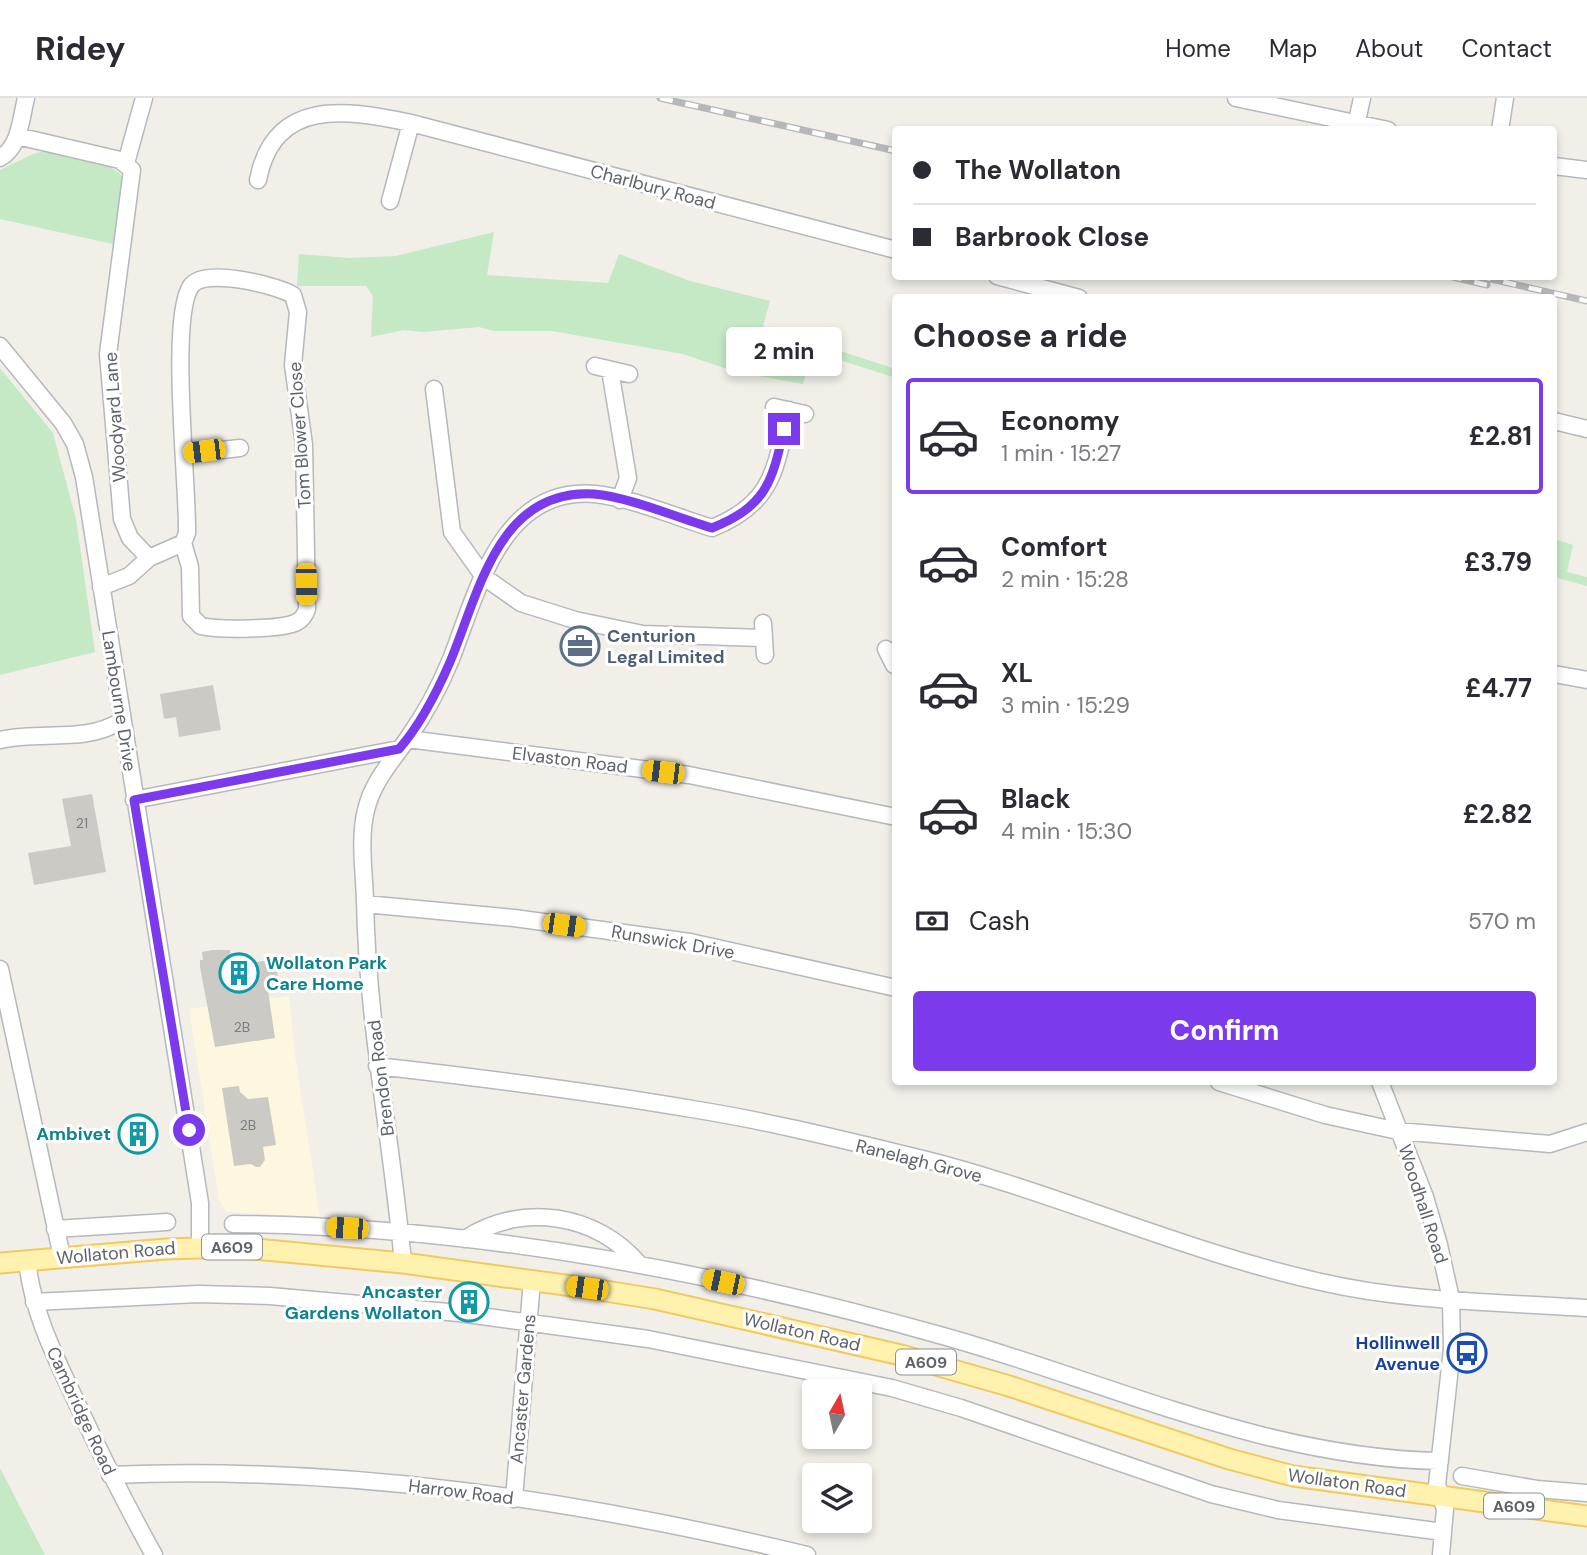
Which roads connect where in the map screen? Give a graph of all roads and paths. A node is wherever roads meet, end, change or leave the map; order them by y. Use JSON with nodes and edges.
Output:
{"nodes":[{"id":1,"x":26,"y":98,"type":"edge"},
{"id":2,"x":144,"y":98,"type":"edge"},
{"id":3,"x":1236,"y":98,"type":"edge"},
{"id":4,"x":1362,"y":98,"type":"edge"},
{"id":5,"x":1505,"y":98,"type":"edge"},
{"id":6,"x":1357,"y":121,"type":"junction"},
{"id":7,"x":411,"y":123,"type":"junction"},
{"id":8,"x":1374,"y":126,"type":"edge"},
{"id":9,"x":1501,"y":126,"type":"edge"},
{"id":10,"x":17,"y":136,"type":"junction"},
{"id":11,"x":0,"y":158,"type":"edge"},
{"id":12,"x":126,"y":164,"type":"junction"},
{"id":13,"x":1557,"y":166,"type":"edge"},
{"id":14,"x":1587,"y":170,"type":"edge"},
{"id":15,"x":258,"y":180,"type":"dead end"},
{"id":16,"x":390,"y":201,"type":"dead end"},
{"id":17,"x":892,"y":249,"type":"edge"},
{"id":18,"x":1013,"y":280,"type":"edge"},
{"id":19,"x":1064,"y":294,"type":"edge"},
{"id":20,"x":0,"y":346,"type":"edge"},
{"id":21,"x":629,"y":374,"type":"dead end"},
{"id":22,"x":433,"y":387,"type":"dead end"},
{"id":23,"x":789,"y":410,"type":"dead end"},
{"id":24,"x":1557,"y":422,"type":"edge"},
{"id":25,"x":1587,"y":429,"type":"edge"},
{"id":26,"x":240,"y":448,"type":"dead end"},
{"id":27,"x":185,"y":454,"type":"junction"},
{"id":28,"x":620,"y":500,"type":"junction"},
{"id":29,"x":183,"y":543,"type":"junction"},
{"id":30,"x":149,"y":558,"type":"junction"},
{"id":31,"x":484,"y":577,"type":"junction"},
{"id":32,"x":101,"y":587,"type":"junction"},
{"id":33,"x":765,"y":655,"type":"dead end"},
{"id":34,"x":1557,"y":675,"type":"edge"},
{"id":35,"x":1587,"y":680,"type":"edge"},
{"id":36,"x":121,"y":721,"type":"junction"},
{"id":37,"x":0,"y":740,"type":"edge"},
{"id":38,"x":403,"y":744,"type":"junction"},
{"id":39,"x":134,"y":800,"type":"junction"},
{"id":40,"x":892,"y":816,"type":"edge"},
{"id":41,"x":365,"y":904,"type":"junction"},
{"id":42,"x":0,"y":969,"type":"edge"},
{"id":43,"x":892,"y":987,"type":"edge"},
{"id":44,"x":377,"y":1066,"type":"junction"},
{"id":45,"x":1229,"y":1085,"type":"edge"},
{"id":46,"x":1381,"y":1085,"type":"edge"},
{"id":47,"x":1398,"y":1131,"type":"junction"},
{"id":48,"x":1587,"y":1132,"type":"edge"},
{"id":49,"x":167,"y":1222,"type":"dead end"},
{"id":50,"x":233,"y":1224,"type":"dead end"},
{"id":51,"x":55,"y":1228,"type":"junction"},
{"id":52,"x":400,"y":1233,"type":"junction"},
{"id":53,"x":464,"y":1239,"type":"junction"},
{"id":54,"x":200,"y":1247,"type":"junction"},
{"id":55,"x":62,"y":1258,"type":"junction"},
{"id":56,"x":27,"y":1261,"type":"junction"},
{"id":57,"x":0,"y":1263,"type":"edge"},
{"id":58,"x":403,"y":1263,"type":"junction"},
{"id":59,"x":640,"y":1265,"type":"junction"},
{"id":60,"x":531,"y":1280,"type":"junction"},
{"id":61,"x":1451,"y":1298,"type":"junction"},
{"id":62,"x":34,"y":1302,"type":"junction"},
{"id":63,"x":1587,"y":1308,"type":"edge"},
{"id":64,"x":530,"y":1322,"type":"junction"},
{"id":65,"x":1440,"y":1461,"type":"junction"},
{"id":66,"x":110,"y":1475,"type":"junction"},
{"id":67,"x":1462,"y":1476,"type":"dead end"},
{"id":68,"x":1587,"y":1493,"type":"edge"},
{"id":69,"x":1441,"y":1496,"type":"junction"},
{"id":70,"x":514,"y":1499,"type":"junction"},
{"id":71,"x":1587,"y":1516,"type":"edge"},
{"id":72,"x":1443,"y":1532,"type":"junction"},
{"id":73,"x":154,"y":1555,"type":"edge"},
{"id":74,"x":807,"y":1555,"type":"edge"},
{"id":75,"x":1441,"y":1555,"type":"edge"}],
"edges":[{"from":1,"to":10,"type":"street"},
{"from":2,"to":12,"type":"street","name":"Woodyard Lane"},
{"from":3,"to":6,"type":"street"},
{"from":4,"to":6,"type":"street"},
{"from":5,"to":9,"type":"street"},
{"from":6,"to":8,"type":"street"},
{"from":7,"to":15,"type":"street","name":"Charlbury Road"},
{"from":7,"to":16,"type":"street"},
{"from":7,"to":17,"type":"street","name":"Charlbury Road"},
{"from":10,"to":11,"type":"street"},
{"from":10,"to":12,"type":"street"},
{"from":12,"to":30,"type":"street","name":"Woodyard Lane"},
{"from":13,"to":14,"type":"street"},
{"from":18,"to":19,"type":"street"},
{"from":20,"to":32,"type":"street","name":"Lambourne Drive"},
{"from":21,"to":28,"type":"street"},
{"from":22,"to":31,"type":"street"},
{"from":23,"to":28,"type":"street","name":"Brendon Road"},
{"from":24,"to":25,"type":"street"},
{"from":26,"to":27,"type":"street"},
{"from":27,"to":29,"type":"street","name":"Tom Blower Close"},
{"from":27,"to":29,"type":"street","name":"Tom Blower Close"},
{"from":28,"to":31,"type":"street","name":"Brendon Road"},
{"from":29,"to":30,"type":"street"},
{"from":30,"to":32,"type":"street"},
{"from":31,"to":33,"type":"street"},
{"from":31,"to":38,"type":"street","name":"Brendon Road"},
{"from":32,"to":36,"type":"street","name":"Lambourne Drive"},
{"from":34,"to":35,"type":"street"},
{"from":36,"to":37,"type":"street"},
{"from":36,"to":39,"type":"street","name":"Lambourne Drive"},
{"from":38,"to":39,"type":"street","name":"Elvaston Road"},
{"from":38,"to":40,"type":"street","name":"Elvaston Road"},
{"from":38,"to":41,"type":"street","name":"Brendon Road"},
{"from":39,"to":54,"type":"street","name":"Lambourne Drive"},
{"from":41,"to":43,"type":"street","name":"Runswick Drive"},
{"from":41,"to":44,"type":"street","name":"Brendon Road"},
{"from":42,"to":51,"type":"street"},
{"from":44,"to":52,"type":"street","name":"Brendon Road"},
{"from":44,"to":61,"type":"street","name":"Ranelagh Grove"},
{"from":45,"to":47,"type":"street"},
{"from":46,"to":47,"type":"street","name":"Woodhall Road"},
{"from":47,"to":48,"type":"street"},
{"from":47,"to":61,"type":"street","name":"Woodhall Road"},
{"from":49,"to":51,"type":"street","name":"Wollaton Road"},
{"from":50,"to":52,"type":"street","name":"Wollaton Road"},
{"from":51,"to":55,"type":"street"},
{"from":52,"to":53,"type":"street","name":"Wollaton Road"},
{"from":52,"to":58,"type":"street","name":"Brendon Road"},
{"from":53,"to":59,"type":"street","name":"Wollaton Road"},
{"from":53,"to":59,"type":"street"},
{"from":54,"to":55,"type":"main road","name":"Wollaton Road","number":"A609"},
{"from":54,"to":58,"type":"main road","name":"Wollaton Road","number":"A609"},
{"from":55,"to":56,"type":"main road","name":"Wollaton Road","number":"A609"},
{"from":56,"to":57,"type":"main road","name":"Wollaton Road","number":"A609"},
{"from":56,"to":62,"type":"street","name":"Cambridge Road"},
{"from":58,"to":60,"type":"main road","name":"Wollaton Road","number":"A609"},
{"from":59,"to":65,"type":"street","name":"Wollaton Road"},
{"from":60,"to":64,"type":"street","name":"Ancaster Gardens"},
{"from":60,"to":69,"type":"main road","name":"Wollaton Road","number":"A609"},
{"from":61,"to":63,"type":"street"},
{"from":61,"to":65,"type":"street","name":"Woodhall Road"},
{"from":62,"to":64,"type":"street","name":"Wollaton Road"},
{"from":62,"to":66,"type":"street","name":"Cambridge Road"},
{"from":64,"to":70,"type":"street","name":"Ancaster Gardens"},
{"from":64,"to":72,"type":"street","name":"Wollaton Road"},
{"from":65,"to":69,"type":"street","name":"Woodhall Road"},
{"from":66,"to":70,"type":"street","name":"Harrow Road"},
{"from":66,"to":73,"type":"street","name":"Cambridge Road"},
{"from":67,"to":68,"type":"street"},
{"from":69,"to":71,"type":"main road","name":"Wollaton Road","number":"A609"},
{"from":69,"to":72,"type":"street","name":"Woodhall Road"},
{"from":70,"to":74,"type":"street","name":"Harrow Road"},
{"from":72,"to":75,"type":"street","name":"Woodhall Road"}]}
